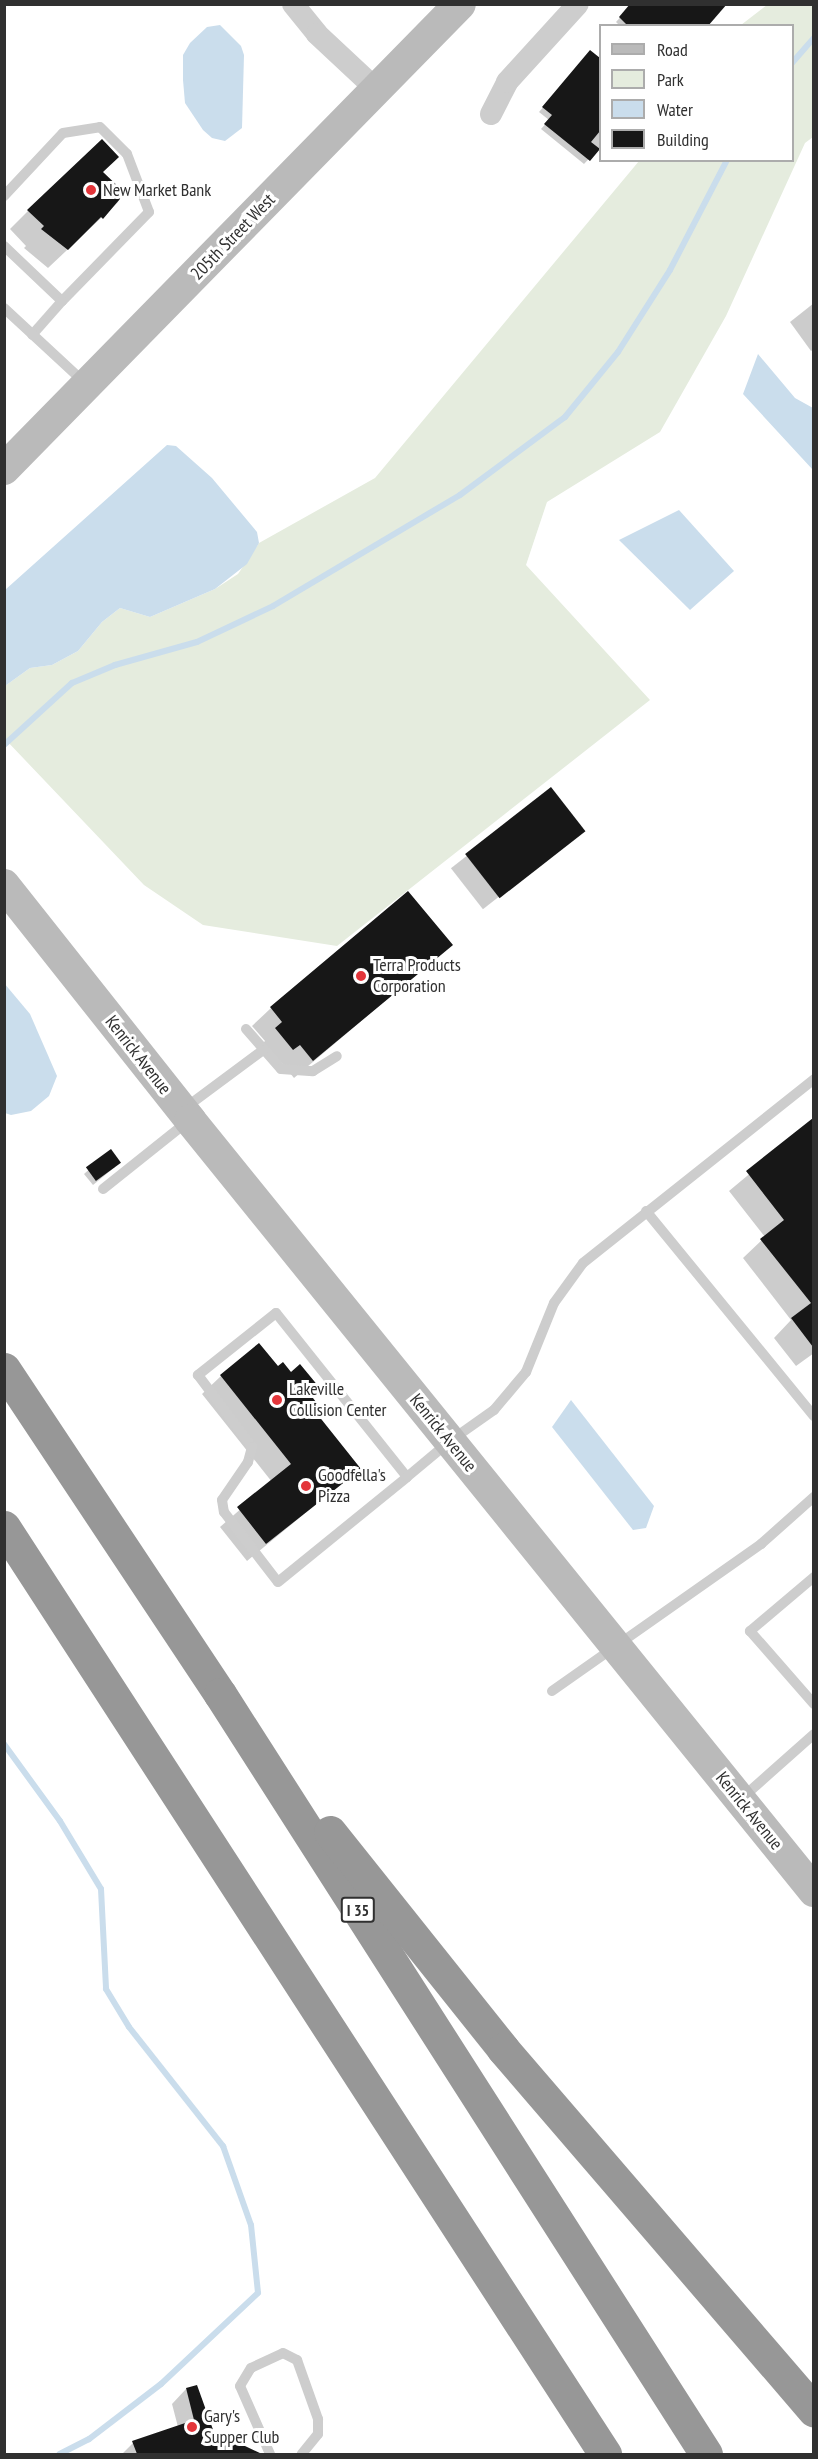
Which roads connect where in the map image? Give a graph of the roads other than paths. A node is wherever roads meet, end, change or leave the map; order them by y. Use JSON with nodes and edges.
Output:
{"nodes":[{"id":1,"x":293,"y":4,"type":"edge"},
{"id":2,"x":460,"y":4,"type":"edge"},
{"id":3,"x":578,"y":4,"type":"edge"},
{"id":4,"x":377,"y":90,"type":"junction"},
{"id":5,"x":491,"y":114,"type":"dead end"},
{"id":6,"x":4,"y":196,"type":"edge"},
{"id":7,"x":4,"y":246,"type":"edge"},
{"id":8,"x":62,"y":301,"type":"junction"},
{"id":9,"x":4,"y":308,"type":"edge"},
{"id":10,"x":33,"y":335,"type":"junction"},
{"id":11,"x":87,"y":385,"type":"junction"},
{"id":12,"x":4,"y":469,"type":"edge"},
{"id":13,"x":4,"y":885,"type":"edge"},
{"id":14,"x":4,"y":902,"type":"edge"},
{"id":15,"x":74,"y":974,"type":"junction"},
{"id":16,"x":246,"y":1029,"type":"dead end"},
{"id":17,"x":263,"y":1050,"type":"junction"},
{"id":18,"x":337,"y":1056,"type":"dead end"},
{"id":19,"x":813,"y":1079,"type":"edge"},
{"id":20,"x":186,"y":1115,"type":"junction"},
{"id":21,"x":103,"y":1189,"type":"dead end"},
{"id":22,"x":646,"y":1210,"type":"junction"},
{"id":23,"x":4,"y":1369,"type":"edge"},
{"id":24,"x":813,"y":1416,"type":"edge"},
{"id":25,"x":450,"y":1441,"type":"junction"},
{"id":26,"x":407,"y":1477,"type":"junction"},
{"id":27,"x":813,"y":1497,"type":"edge"},
{"id":28,"x":4,"y":1527,"type":"edge"},
{"id":29,"x":813,"y":1577,"type":"edge"},
{"id":30,"x":616,"y":1647,"type":"junction"},
{"id":31,"x":552,"y":1691,"type":"dead end"},
{"id":32,"x":220,"y":1694,"type":"junction"},
{"id":33,"x":813,"y":1704,"type":"edge"},
{"id":34,"x":813,"y":1734,"type":"edge"},
{"id":35,"x":739,"y":1800,"type":"junction"},
{"id":36,"x":813,"y":1891,"type":"edge"},
{"id":37,"x":813,"y":2411,"type":"edge"},
{"id":38,"x":270,"y":2454,"type":"edge"},
{"id":39,"x":302,"y":2454,"type":"edge"},
{"id":40,"x":605,"y":2454,"type":"edge"},
{"id":41,"x":706,"y":2454,"type":"edge"}],
"edges":[{"from":1,"to":4,"type":"street"},
{"from":2,"to":4,"type":"street","name":"205th Street West"},
{"from":3,"to":5,"type":"street"},
{"from":4,"to":11,"type":"street","name":"205th Street West"},
{"from":6,"to":8,"type":"lane"},
{"from":7,"to":8,"type":"lane"},
{"from":8,"to":10,"type":"lane"},
{"from":9,"to":10,"type":"lane"},
{"from":10,"to":11,"type":"lane"},
{"from":11,"to":12,"type":"street","name":"205th Street West"},
{"from":13,"to":15,"type":"street","name":"Kenrick Avenue"},
{"from":14,"to":15,"type":"street","name":"Kenrick Avenue"},
{"from":15,"to":20,"type":"street","name":"Kenrick Avenue"},
{"from":16,"to":17,"type":"lane"},
{"from":17,"to":18,"type":"lane"},
{"from":17,"to":20,"type":"lane"},
{"from":19,"to":22,"type":"lane"},
{"from":20,"to":21,"type":"lane"},
{"from":20,"to":25,"type":"street","name":"Kenrick Avenue"},
{"from":22,"to":24,"type":"lane"},
{"from":22,"to":25,"type":"lane"},
{"from":23,"to":32,"type":"highway","number":"I 35"},
{"from":25,"to":26,"type":"lane"},
{"from":25,"to":30,"type":"street","name":"Kenrick Avenue"},
{"from":26,"to":26,"type":"lane"},
{"from":27,"to":30,"type":"lane"},
{"from":28,"to":40,"type":"highway"},
{"from":29,"to":33,"type":"lane"},
{"from":30,"to":31,"type":"lane"},
{"from":30,"to":35,"type":"street","name":"Kenrick Avenue"},
{"from":32,"to":37,"type":"highway"},
{"from":32,"to":41,"type":"highway","number":"I 35"},
{"from":34,"to":35,"type":"lane"},
{"from":35,"to":36,"type":"street","name":"Kenrick Avenue"},
{"from":38,"to":39,"type":"lane"}]}
